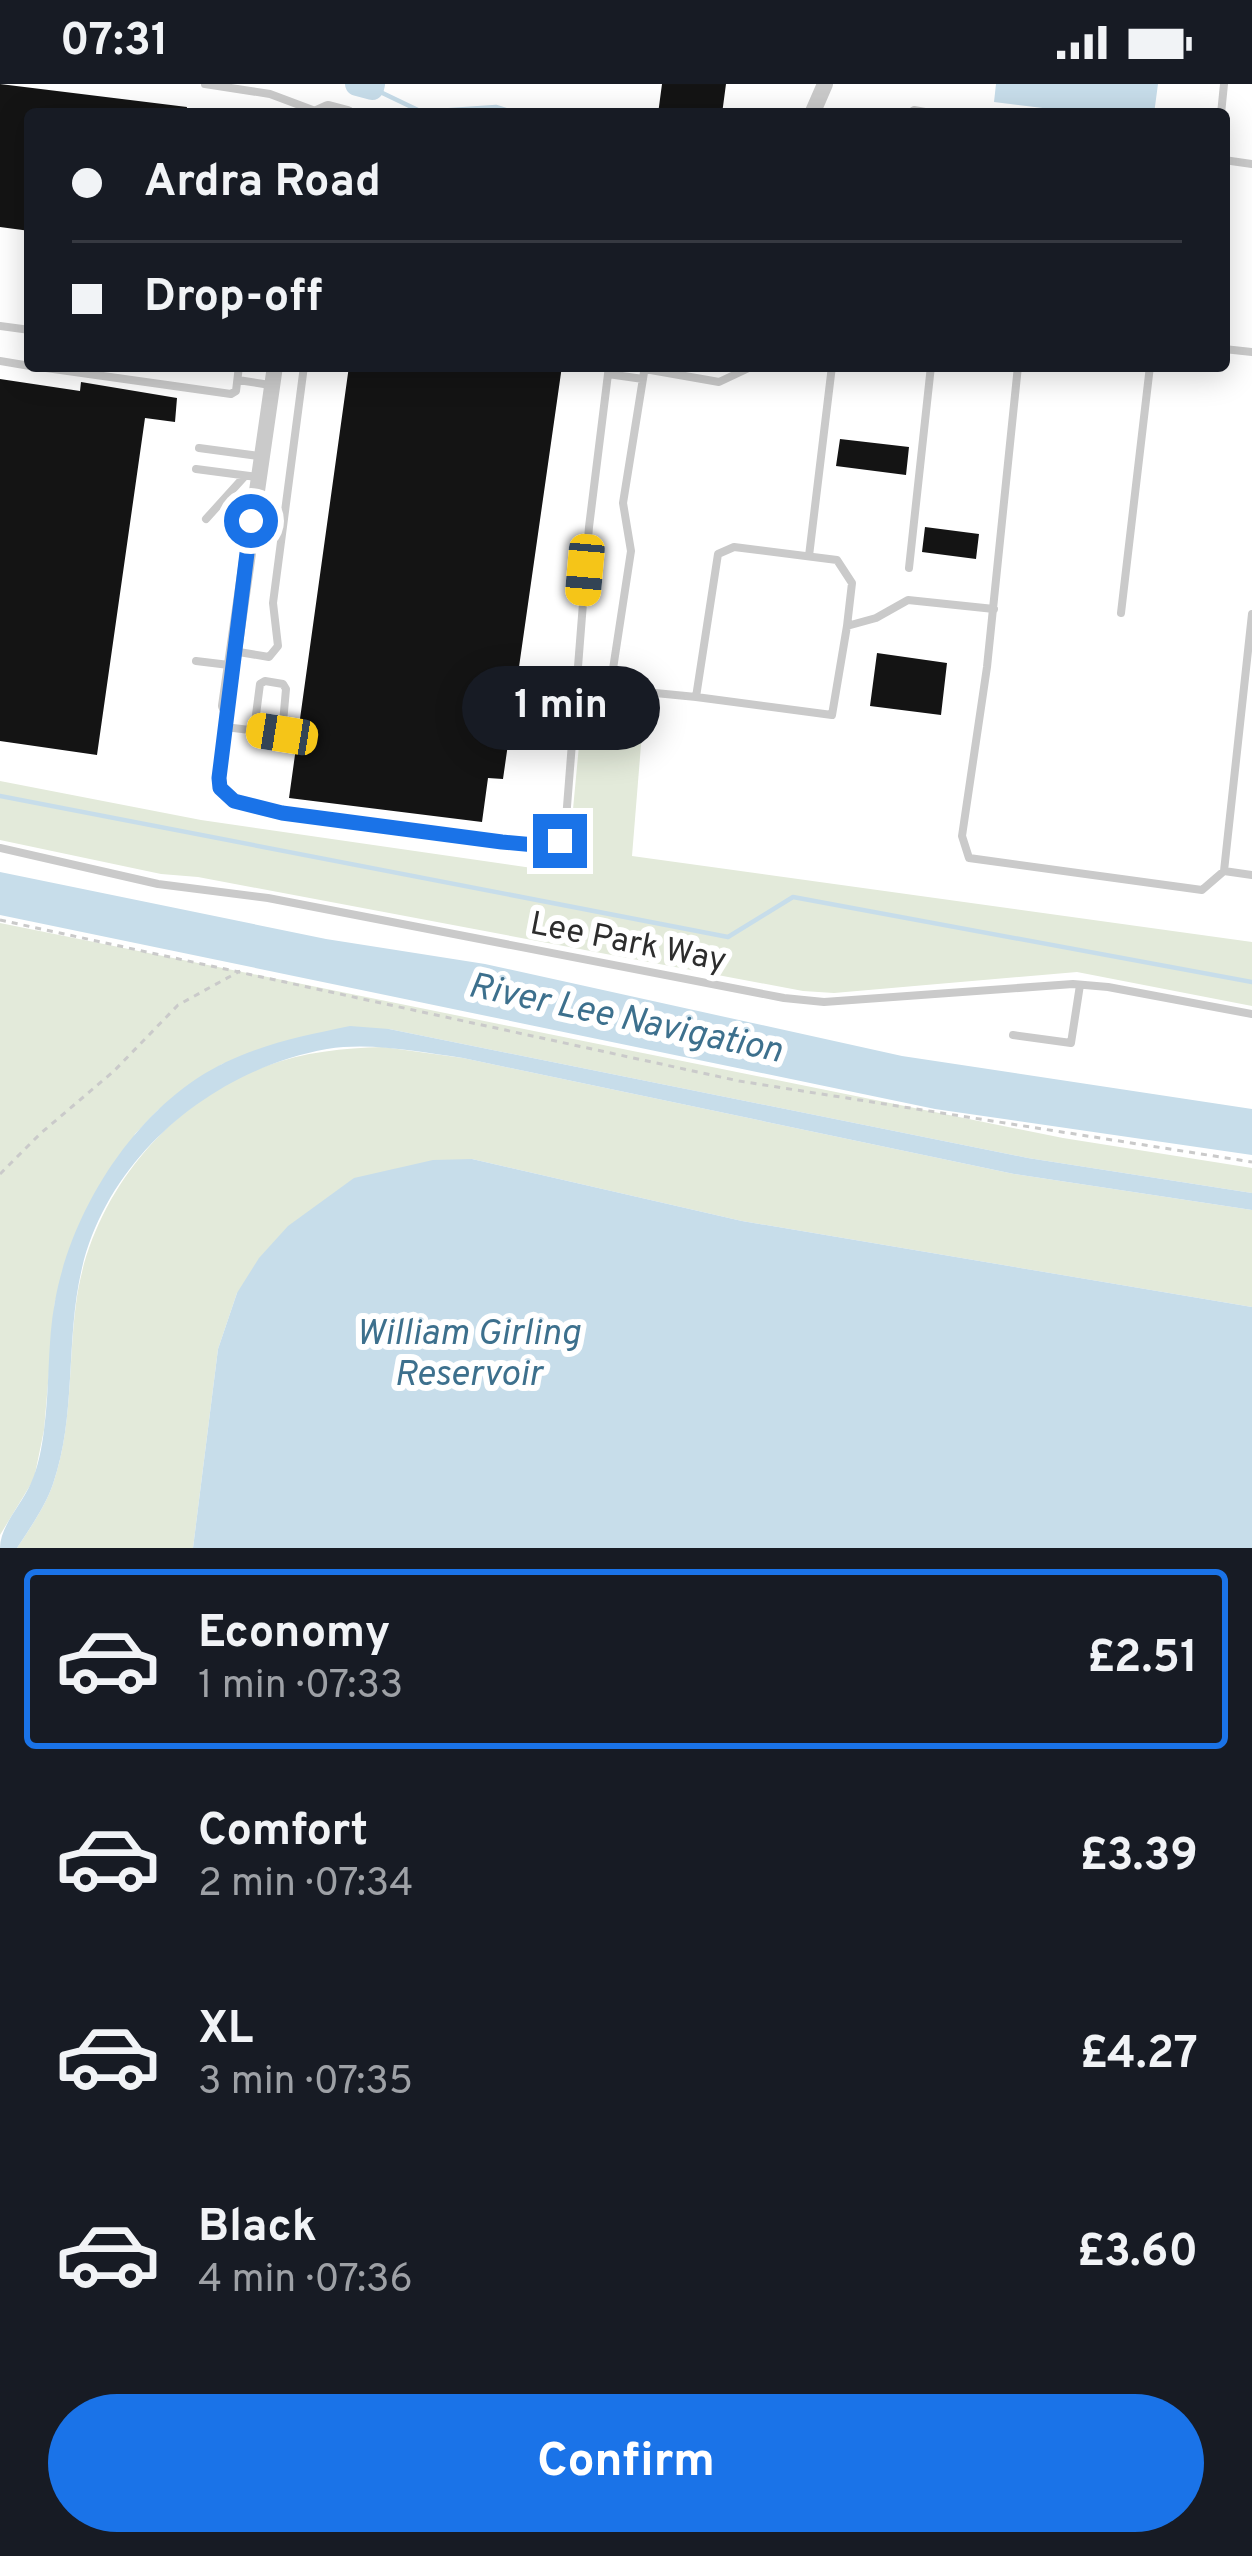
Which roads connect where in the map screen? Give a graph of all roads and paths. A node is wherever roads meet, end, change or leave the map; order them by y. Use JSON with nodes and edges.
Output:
{"nodes":[{"id":1,"x":206,"y":84,"type":"edge"},
{"id":2,"x":305,"y":108,"type":"edge"},
{"id":3,"x":74,"y":372,"type":"edge"},
{"id":4,"x":238,"y":372,"type":"edge"},
{"id":5,"x":274,"y":372,"type":"edge"},
{"id":6,"x":303,"y":372,"type":"edge"},
{"id":7,"x":609,"y":372,"type":"edge"},
{"id":8,"x":644,"y":372,"type":"edge"},
{"id":9,"x":651,"y":372,"type":"edge"},
{"id":10,"x":740,"y":372,"type":"edge"},
{"id":11,"x":831,"y":372,"type":"edge"},
{"id":12,"x":930,"y":372,"type":"edge"},
{"id":13,"x":1017,"y":372,"type":"edge"},
{"id":14,"x":1149,"y":372,"type":"edge"},
{"id":15,"x":237,"y":380,"type":"junction"},
{"id":16,"x":272,"y":385,"type":"junction"},
{"id":17,"x":199,"y":448,"type":"dead end"},
{"id":18,"x":260,"y":456,"type":"junction"},
{"id":19,"x":196,"y":469,"type":"dead end"},
{"id":20,"x":251,"y":476,"type":"junction"},
{"id":21,"x":206,"y":519,"type":"dead end"},
{"id":22,"x":809,"y":556,"type":"junction"},
{"id":23,"x":909,"y":568,"type":"dead end"},
{"id":24,"x":994,"y":609,"type":"junction"},
{"id":25,"x":1121,"y":613,"type":"dead end"},
{"id":26,"x":1252,"y":614,"type":"edge"},
{"id":27,"x":847,"y":626,"type":"junction"},
{"id":28,"x":232,"y":658,"type":"junction"},
{"id":29,"x":196,"y":661,"type":"dead end"},
{"id":30,"x":696,"y":697,"type":"junction"},
{"id":31,"x":226,"y":706,"type":"joint"},
{"id":32,"x":225,"y":727,"type":"junction"},
{"id":33,"x":254,"y":730,"type":"junction"},
{"id":34,"x":0,"y":848,"type":"edge"},
{"id":35,"x":1223,"y":871,"type":"junction"},
{"id":36,"x":1252,"y":875,"type":"edge"},
{"id":37,"x":0,"y":920,"type":"edge"},
{"id":38,"x":242,"y":970,"type":"junction"},
{"id":39,"x":1080,"y":985,"type":"junction"},
{"id":40,"x":1252,"y":1013,"type":"edge"},
{"id":41,"x":1012,"y":1035,"type":"dead end"},
{"id":42,"x":1252,"y":1162,"type":"edge"},
{"id":43,"x":0,"y":1174,"type":"edge"}],
"edges":[{"from":1,"to":2,"type":"lane"},
{"from":3,"to":15,"type":"lane"},
{"from":4,"to":15,"type":"lane"},
{"from":5,"to":16,"type":"street"},
{"from":6,"to":28,"type":"lane"},
{"from":7,"to":32,"type":"lane"},
{"from":8,"to":30,"type":"lane"},
{"from":9,"to":10,"type":"lane"},
{"from":11,"to":22,"type":"lane"},
{"from":12,"to":23,"type":"lane"},
{"from":13,"to":24,"type":"lane"},
{"from":14,"to":25,"type":"lane"},
{"from":15,"to":16,"type":"lane"},
{"from":16,"to":18,"type":"street"},
{"from":17,"to":18,"type":"lane"},
{"from":18,"to":20,"type":"street"},
{"from":19,"to":20,"type":"lane"},
{"from":20,"to":21,"type":"lane"},
{"from":20,"to":28,"type":"street"},
{"from":22,"to":27,"type":"lane"},
{"from":22,"to":30,"type":"lane"},
{"from":24,"to":27,"type":"lane"},
{"from":24,"to":35,"type":"lane"},
{"from":26,"to":35,"type":"lane"},
{"from":27,"to":30,"type":"lane"},
{"from":28,"to":29,"type":"lane"},
{"from":28,"to":31,"type":"street"},
{"from":31,"to":32,"type":"lane"},
{"from":32,"to":33,"type":"lane"},
{"from":33,"to":33,"type":"lane"},
{"from":34,"to":39,"type":"lane","name":"Lee Park Way"},
{"from":35,"to":36,"type":"lane"},
{"from":37,"to":38,"type":"path"},
{"from":38,"to":42,"type":"path"},
{"from":38,"to":43,"type":"path"},
{"from":39,"to":40,"type":"lane","name":"Lee Park Way"},
{"from":39,"to":41,"type":"lane"}]}
